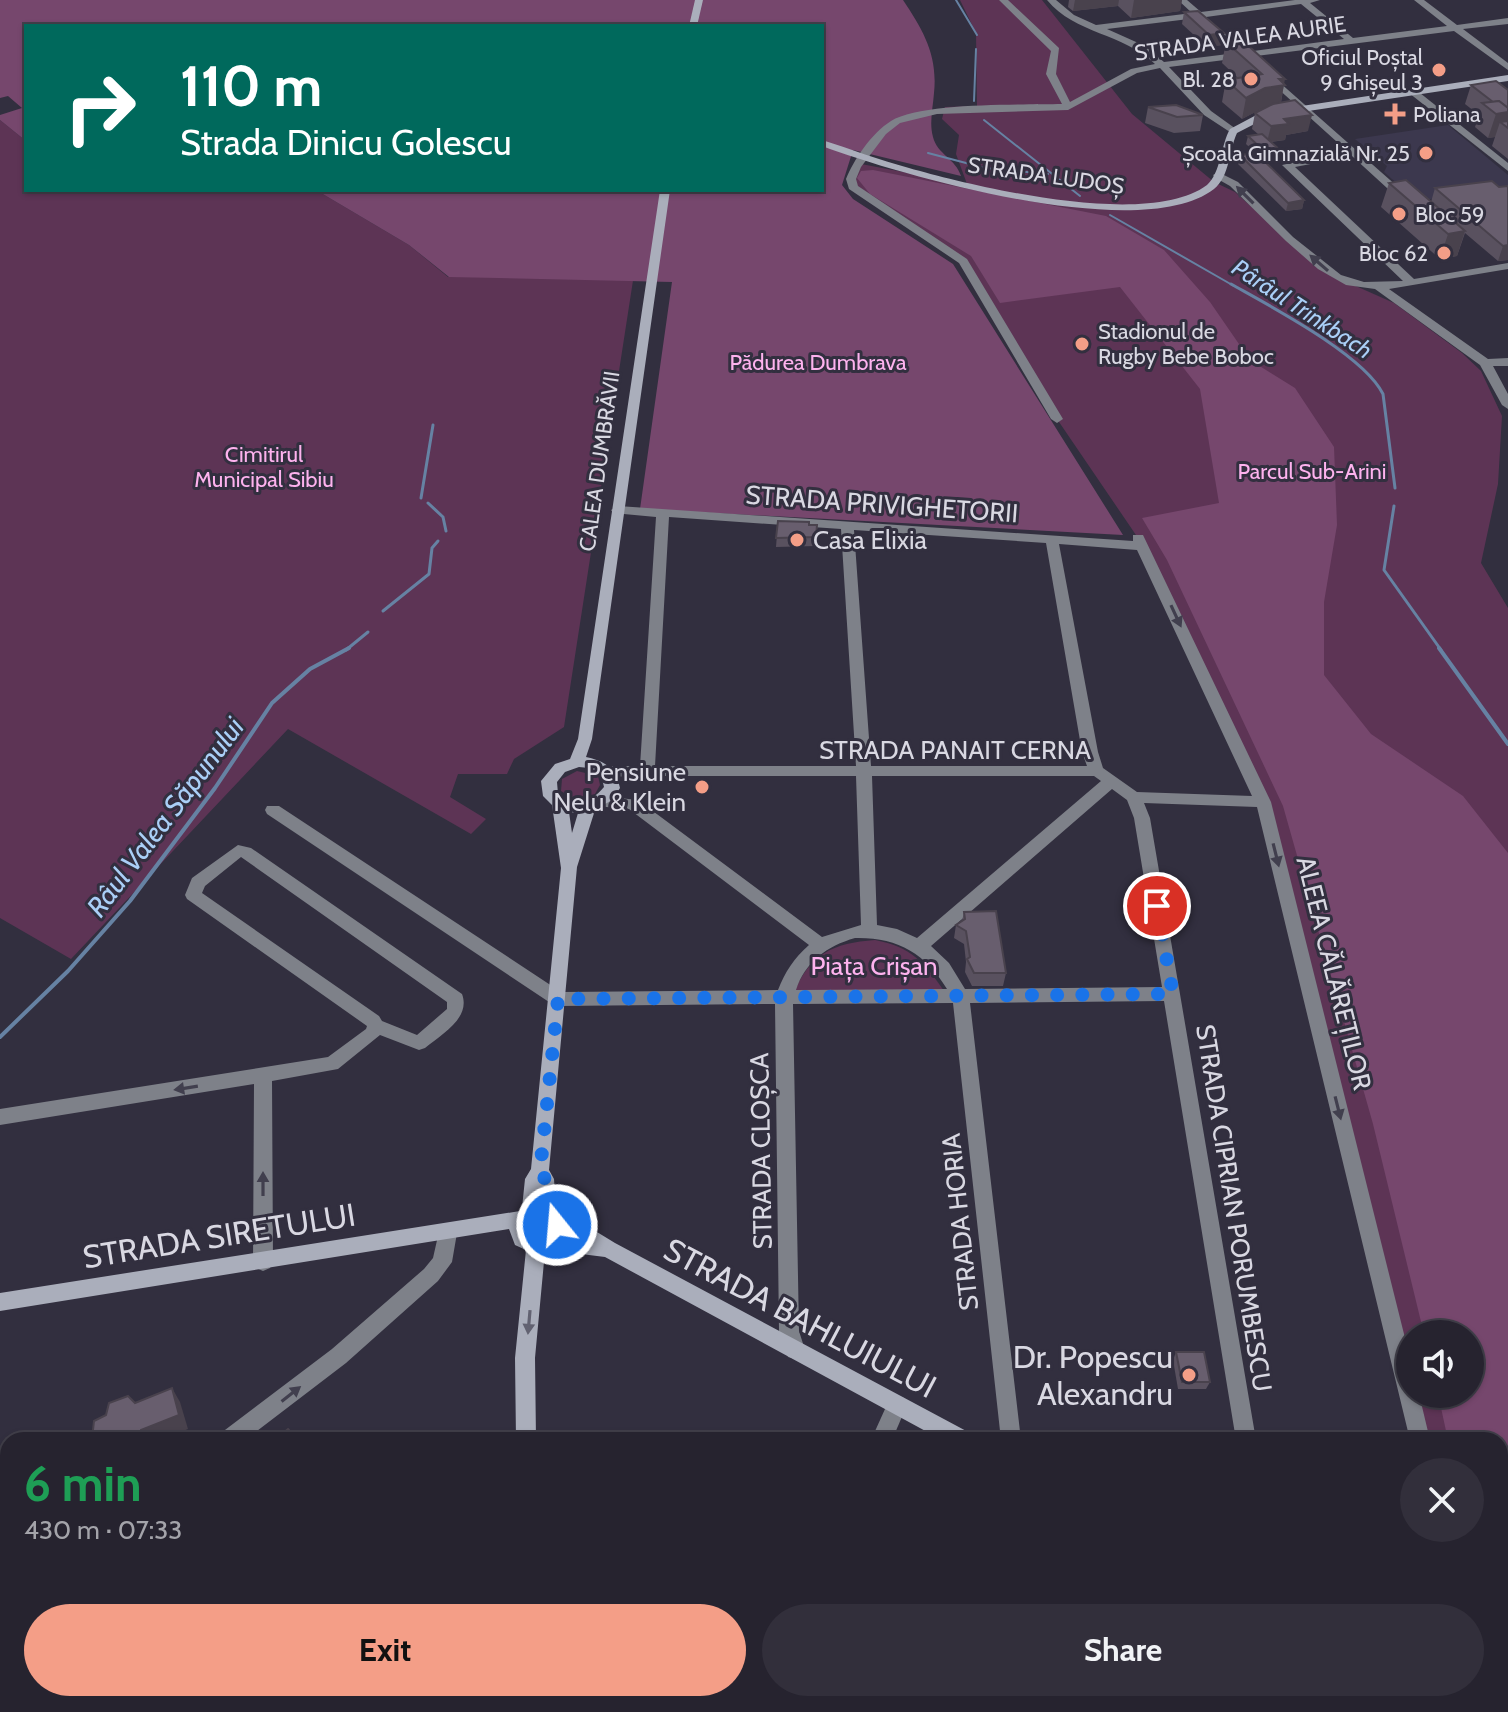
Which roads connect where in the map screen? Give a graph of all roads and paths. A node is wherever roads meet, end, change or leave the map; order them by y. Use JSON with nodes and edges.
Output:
{"nodes":[{"id":1,"x":699,"y":0,"type":"edge"},
{"id":2,"x":1003,"y":0,"type":"edge"},
{"id":3,"x":1182,"y":0,"type":"edge"},
{"id":4,"x":1316,"y":0,"type":"edge"},
{"id":5,"x":1418,"y":0,"type":"edge"},
{"id":6,"x":1302,"y":1,"type":"edge"},
{"id":7,"x":1052,"y":2,"type":"edge"},
{"id":8,"x":1068,"y":2,"type":"edge"},
{"id":9,"x":1198,"y":14,"type":"junction"},
{"id":10,"x":1508,"y":21,"type":"edge"},
{"id":11,"x":693,"y":24,"type":"edge"},
{"id":12,"x":1095,"y":28,"type":"junction"},
{"id":13,"x":1456,"y":28,"type":"junction"},
{"id":14,"x":1351,"y":41,"type":"junction"},
{"id":15,"x":1245,"y":55,"type":"junction"},
{"id":16,"x":1159,"y":66,"type":"junction"},
{"id":17,"x":1508,"y":67,"type":"edge"},
{"id":18,"x":1508,"y":78,"type":"edge"},
{"id":19,"x":1412,"y":91,"type":"junction"},
{"id":20,"x":1302,"y":106,"type":"junction"},
{"id":21,"x":1068,"y":107,"type":"junction"},
{"id":22,"x":1233,"y":131,"type":"junction"},
{"id":23,"x":824,"y":144,"type":"edge"},
{"id":24,"x":1354,"y":153,"type":"junction"},
{"id":25,"x":862,"y":160,"type":"junction"},
{"id":26,"x":1508,"y":168,"type":"edge"},
{"id":27,"x":1218,"y":175,"type":"junction"},
{"id":28,"x":665,"y":192,"type":"edge"},
{"id":29,"x":1409,"y":202,"type":"edge"},
{"id":30,"x":1508,"y":266,"type":"edge"},
{"id":31,"x":1410,"y":281,"type":"junction"},
{"id":32,"x":1378,"y":286,"type":"junction"},
{"id":33,"x":1508,"y":362,"type":"edge"},
{"id":34,"x":1485,"y":363,"type":"junction"},
{"id":35,"x":1508,"y":405,"type":"edge"},
{"id":36,"x":1057,"y":419,"type":"dead end"},
{"id":37,"x":618,"y":510,"type":"junction"},
{"id":38,"x":663,"y":513,"type":"junction"},
{"id":39,"x":847,"y":525,"type":"junction"},
{"id":40,"x":1052,"y":540,"type":"junction"},
{"id":41,"x":1140,"y":542,"type":"joint"},
{"id":42,"x":584,"y":763,"type":"junction"},
{"id":43,"x":607,"y":771,"type":"junction"},
{"id":44,"x":864,"y":773,"type":"junction"},
{"id":45,"x":638,"y":776,"type":"junction"},
{"id":46,"x":1104,"y":776,"type":"junction"},
{"id":47,"x":612,"y":788,"type":"junction"},
{"id":48,"x":1134,"y":797,"type":"junction"},
{"id":49,"x":1263,"y":802,"type":"junction"},
{"id":50,"x":560,"y":804,"type":"junction"},
{"id":51,"x":594,"y":804,"type":"junction"},
{"id":52,"x":633,"y":804,"type":"junction"},
{"id":53,"x":273,"y":810,"type":"dead end"},
{"id":54,"x":569,"y":868,"type":"junction"},
{"id":55,"x":869,"y":930,"type":"junction"},
{"id":56,"x":820,"y":944,"type":"junction"},
{"id":57,"x":919,"y":946,"type":"junction"},
{"id":58,"x":1173,"y":994,"type":"junction"},
{"id":59,"x":961,"y":998,"type":"junction"},
{"id":60,"x":558,"y":999,"type":"junction"},
{"id":61,"x":784,"y":999,"type":"junction"},
{"id":62,"x":376,"y":1026,"type":"junction"},
{"id":63,"x":263,"y":1076,"type":"junction"},
{"id":64,"x":0,"y":1117,"type":"edge"},
{"id":65,"x":534,"y":1218,"type":"junction"},
{"id":66,"x":447,"y":1233,"type":"junction"},
{"id":67,"x":542,"y":1243,"type":"junction"},
{"id":68,"x":608,"y":1249,"type":"junction"},
{"id":69,"x":263,"y":1262,"type":"junction"},
{"id":70,"x":0,"y":1302,"type":"edge"},
{"id":71,"x":795,"y":1350,"type":"junction"},
{"id":72,"x":897,"y":1405,"type":"junction"},
{"id":73,"x":239,"y":1432,"type":"edge"},
{"id":74,"x":526,"y":1432,"type":"edge"},
{"id":75,"x":885,"y":1432,"type":"edge"},
{"id":76,"x":948,"y":1432,"type":"edge"},
{"id":77,"x":1010,"y":1432,"type":"edge"},
{"id":78,"x":1245,"y":1432,"type":"edge"},
{"id":79,"x":1418,"y":1432,"type":"edge"}],
"edges":[{"from":1,"to":11,"type":"main road"},
{"from":2,"to":21,"type":"street"},
{"from":3,"to":9,"type":"street"},
{"from":4,"to":6,"type":"street"},
{"from":5,"to":13,"type":"street"},
{"from":6,"to":9,"type":"street"},
{"from":6,"to":14,"type":"street"},
{"from":7,"to":8,"type":"street"},
{"from":7,"to":12,"type":"street"},
{"from":9,"to":12,"type":"street"},
{"from":9,"to":15,"type":"street"},
{"from":10,"to":13,"type":"street","name":"STRADA VALEA AURIE"},
{"from":12,"to":16,"type":"street"},
{"from":13,"to":14,"type":"street","name":"STRADA VALEA AURIE"},
{"from":13,"to":17,"type":"street"},
{"from":14,"to":15,"type":"street","name":"STRADA VALEA AURIE"},
{"from":15,"to":16,"type":"street","name":"STRADA VALEA AURIE"},
{"from":15,"to":20,"type":"street"},
{"from":16,"to":21,"type":"street","name":"STRADA VALEA AURIE"},
{"from":16,"to":22,"type":"street"},
{"from":18,"to":19,"type":"main road"},
{"from":19,"to":20,"type":"main road"},
{"from":19,"to":26,"type":"street"},
{"from":20,"to":22,"type":"main road"},
{"from":20,"to":24,"type":"street"},
{"from":21,"to":25,"type":"street","name":"STRADA VALEA AURIE"},
{"from":22,"to":27,"type":"main road"},
{"from":23,"to":25,"type":"main road","name":"STRADA LUDOȘ"},
{"from":24,"to":29,"type":"street"},
{"from":24,"to":31,"type":"street"},
{"from":25,"to":27,"type":"main road","name":"STRADA LUDOȘ"},
{"from":25,"to":36,"type":"street"},
{"from":32,"to":27,"type":"street","one_way":true},
{"from":28,"to":37,"type":"main road","name":"CALEA DUMBRĂVII"},
{"from":30,"to":31,"type":"street"},
{"from":31,"to":32,"type":"street"},
{"from":32,"to":34,"type":"street"},
{"from":33,"to":34,"type":"street"},
{"from":34,"to":35,"type":"street"},
{"from":37,"to":38,"type":"street","name":"STRADA PRIVIGHETORII"},
{"from":37,"to":42,"type":"main road","name":"CALEA DUMBRĂVII"},
{"from":38,"to":39,"type":"street","name":"STRADA PRIVIGHETORII"},
{"from":38,"to":45,"type":"street"},
{"from":39,"to":40,"type":"street","name":"STRADA PRIVIGHETORII"},
{"from":39,"to":44,"type":"street"},
{"from":40,"to":41,"type":"street","name":"STRADA PRIVIGHETORII"},
{"from":40,"to":46,"type":"street"},
{"from":41,"to":49,"type":"street","name":"ALEEA CĂLĂREȚILOR","one_way":true},
{"from":42,"to":43,"type":"main road"},
{"from":42,"to":50,"type":"main road"},
{"from":43,"to":45,"type":"street","name":"STRADA PANAIT CERNA"},
{"from":43,"to":47,"type":"main road"},
{"from":44,"to":45,"type":"street","name":"STRADA PANAIT CERNA"},
{"from":44,"to":46,"type":"street","name":"STRADA PANAIT CERNA"},
{"from":44,"to":55,"type":"street"},
{"from":45,"to":47,"type":"street","name":"STRADA PANAIT CERNA"},
{"from":45,"to":52,"type":"street"},
{"from":46,"to":48,"type":"street","name":"STRADA PANAIT CERNA"},
{"from":46,"to":57,"type":"street"},
{"from":47,"to":51,"type":"main road"},
{"from":48,"to":49,"type":"street"},
{"from":48,"to":58,"type":"street","name":"STRADA CIPRIAN PORUMBESCU"},
{"from":49,"to":79,"type":"street","name":"ALEEA CĂLĂREȚILOR","one_way":true},
{"from":50,"to":51,"type":"main road"},
{"from":50,"to":54,"type":"main road"},
{"from":51,"to":52,"type":"street"},
{"from":51,"to":54,"type":"main road"},
{"from":52,"to":56,"type":"street"},
{"from":53,"to":60,"type":"street"},
{"from":54,"to":60,"type":"main road"},
{"from":55,"to":56,"type":"street"},
{"from":55,"to":57,"type":"street"},
{"from":56,"to":61,"type":"street"},
{"from":57,"to":59,"type":"street"},
{"from":58,"to":59,"type":"street"},
{"from":58,"to":78,"type":"street","name":"STRADA CIPRIAN PORUMBESCU"},
{"from":59,"to":61,"type":"street"},
{"from":59,"to":77,"type":"street","name":"STRADA HORIA"},
{"from":60,"to":61,"type":"street"},
{"from":60,"to":65,"type":"main road"},
{"from":61,"to":71,"type":"street","name":"STRADA CLOȘCA"},
{"from":62,"to":62,"type":"street"},
{"from":62,"to":63,"type":"street"},
{"from":63,"to":64,"type":"street","one_way":true},
{"from":69,"to":63,"type":"street","one_way":true},
{"from":65,"to":66,"type":"main road","name":"STRADA SIRETULUI"},
{"from":65,"to":67,"type":"main road"},
{"from":65,"to":67,"type":"main road"},
{"from":65,"to":68,"type":"main road","name":"STRADA BAHLUIULUI"},
{"from":66,"to":69,"type":"main road","name":"STRADA SIRETULUI"},
{"from":73,"to":66,"type":"street","one_way":true},
{"from":67,"to":68,"type":"main road","name":"STRADA BAHLUIULUI"},
{"from":67,"to":74,"type":"main road","one_way":true},
{"from":68,"to":71,"type":"main road","name":"STRADA BAHLUIULUI"},
{"from":69,"to":70,"type":"main road","name":"STRADA SIRETULUI"},
{"from":71,"to":72,"type":"main road","name":"STRADA BAHLUIULUI"},
{"from":72,"to":75,"type":"street"},
{"from":72,"to":76,"type":"main road","name":"STRADA BAHLUIULUI"}]}
